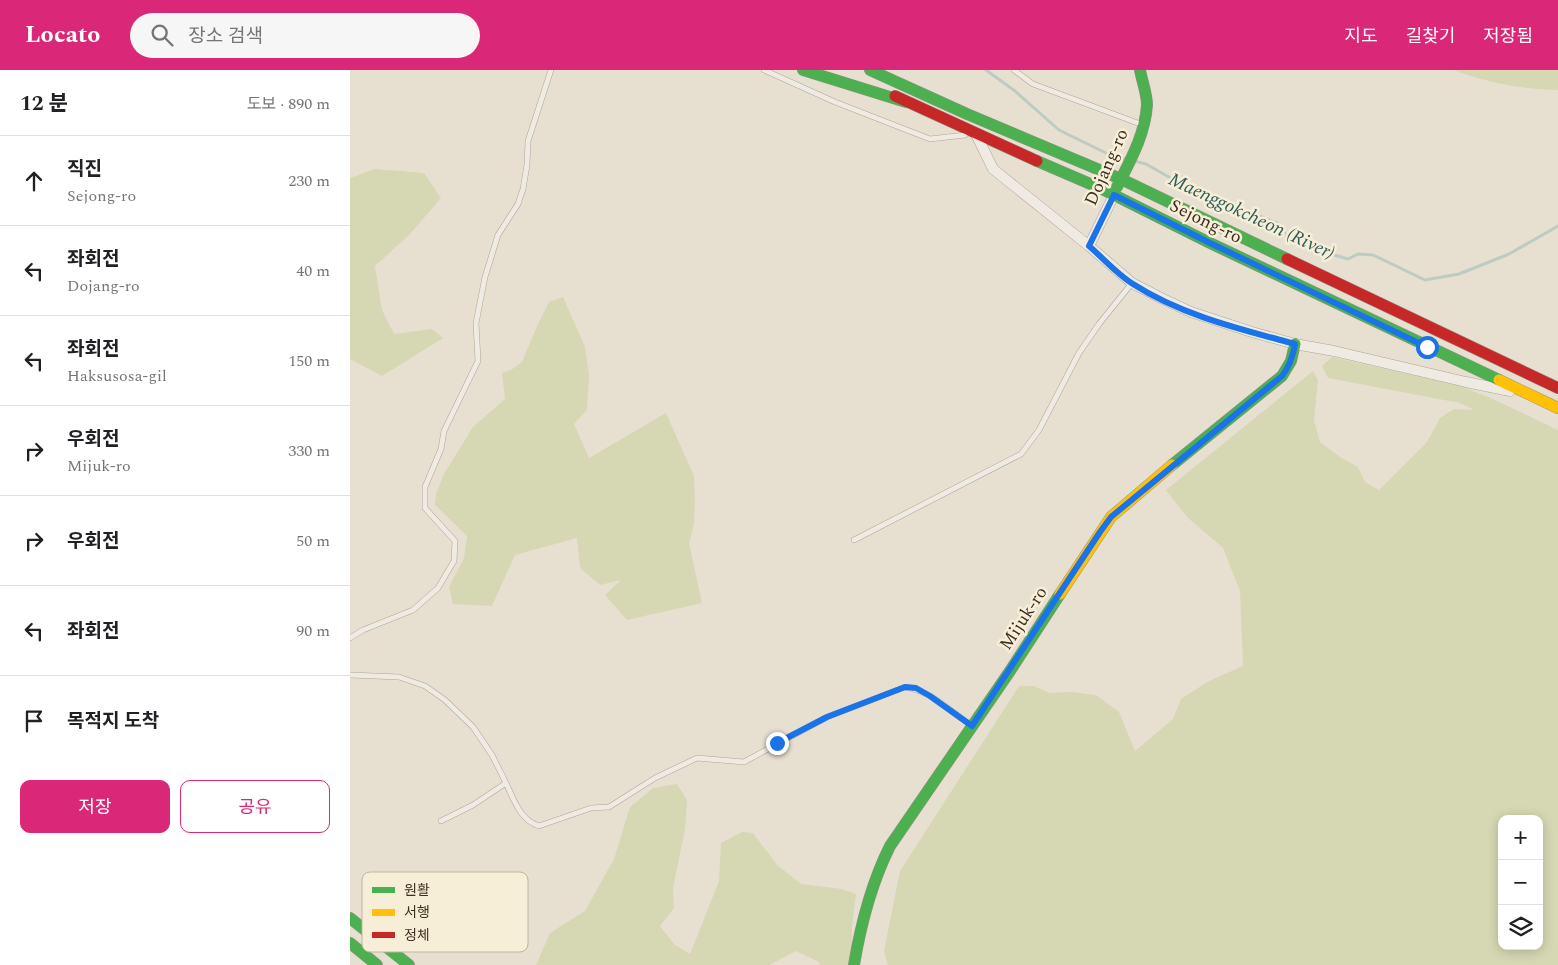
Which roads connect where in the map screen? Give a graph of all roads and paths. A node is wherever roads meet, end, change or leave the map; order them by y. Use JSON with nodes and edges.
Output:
{"nodes":[{"id":1,"x":551,"y":70,"type":"edge"},
{"id":2,"x":764,"y":70,"type":"edge"},
{"id":3,"x":803,"y":70,"type":"edge"},
{"id":4,"x":836,"y":70,"type":"edge"},
{"id":5,"x":870,"y":70,"type":"edge"},
{"id":6,"x":1014,"y":70,"type":"edge"},
{"id":7,"x":1140,"y":70,"type":"edge"},
{"id":8,"x":906,"y":102,"type":"junction"},
{"id":9,"x":1143,"y":125,"type":"junction"},
{"id":10,"x":976,"y":134,"type":"junction"},
{"id":11,"x":1121,"y":179,"type":"junction"},
{"id":12,"x":1114,"y":195,"type":"junction"},
{"id":13,"x":1089,"y":246,"type":"junction"},
{"id":14,"x":1132,"y":283,"type":"junction"},
{"id":15,"x":1295,"y":344,"type":"junction"},
{"id":16,"x":1539,"y":379,"type":"junction"},
{"id":17,"x":1558,"y":383,"type":"edge"},
{"id":18,"x":1558,"y":388,"type":"edge"},
{"id":19,"x":1528,"y":394,"type":"junction"},
{"id":20,"x":1558,"y":408,"type":"edge"},
{"id":21,"x":854,"y":540,"type":"dead end"},
{"id":22,"x":350,"y":638,"type":"edge"},
{"id":23,"x":350,"y":675,"type":"edge"},
{"id":24,"x":972,"y":726,"type":"junction"},
{"id":25,"x":506,"y":783,"type":"junction"},
{"id":26,"x":441,"y":821,"type":"dead end"},
{"id":27,"x":350,"y":918,"type":"edge"},
{"id":28,"x":362,"y":928,"type":"edge"},
{"id":29,"x":350,"y":943,"type":"edge"},
{"id":30,"x":393,"y":952,"type":"edge"},
{"id":31,"x":377,"y":965,"type":"edge"},
{"id":32,"x":409,"y":965,"type":"edge"},
{"id":33,"x":854,"y":965,"type":"edge"}],
"edges":[{"from":1,"to":22,"type":"lane"},
{"from":2,"to":10,"type":"lane"},
{"from":3,"to":8,"type":"main road"},
{"from":4,"to":8,"type":"main road","name":"Sejong-ro"},
{"from":5,"to":11,"type":"main road","name":"Sejong-ro"},
{"from":6,"to":9,"type":"lane"},
{"from":7,"to":9,"type":"main road","name":"Dojang-ro"},
{"from":8,"to":10,"type":"main road","name":"Sejong-ro"},
{"from":9,"to":11,"type":"main road","name":"Dojang-ro"},
{"from":10,"to":12,"type":"main road","name":"Sejong-ro"},
{"from":10,"to":13,"type":"street"},
{"from":11,"to":12,"type":"main road","name":"Dojang-ro"},
{"from":11,"to":16,"type":"main road","name":"Sejong-ro"},
{"from":12,"to":13,"type":"street","name":"Dojang-ro"},
{"from":12,"to":19,"type":"main road","name":"Sejong-ro"},
{"from":13,"to":14,"type":"street"},
{"from":14,"to":15,"type":"street"},
{"from":14,"to":21,"type":"lane"},
{"from":15,"to":19,"type":"street"},
{"from":15,"to":24,"type":"main road","name":"Mijuk-ro"},
{"from":16,"to":17,"type":"main road"},
{"from":16,"to":18,"type":"main road","name":"Sejong-ro"},
{"from":19,"to":20,"type":"main road","name":"Sejong-ro"},
{"from":23,"to":25,"type":"lane"},
{"from":24,"to":25,"type":"lane"},
{"from":24,"to":33,"type":"main road","name":"Mijuk-ro"},
{"from":25,"to":26,"type":"lane"},
{"from":27,"to":28,"type":"main road"},
{"from":29,"to":31,"type":"main road"},
{"from":30,"to":32,"type":"main road"}]}
